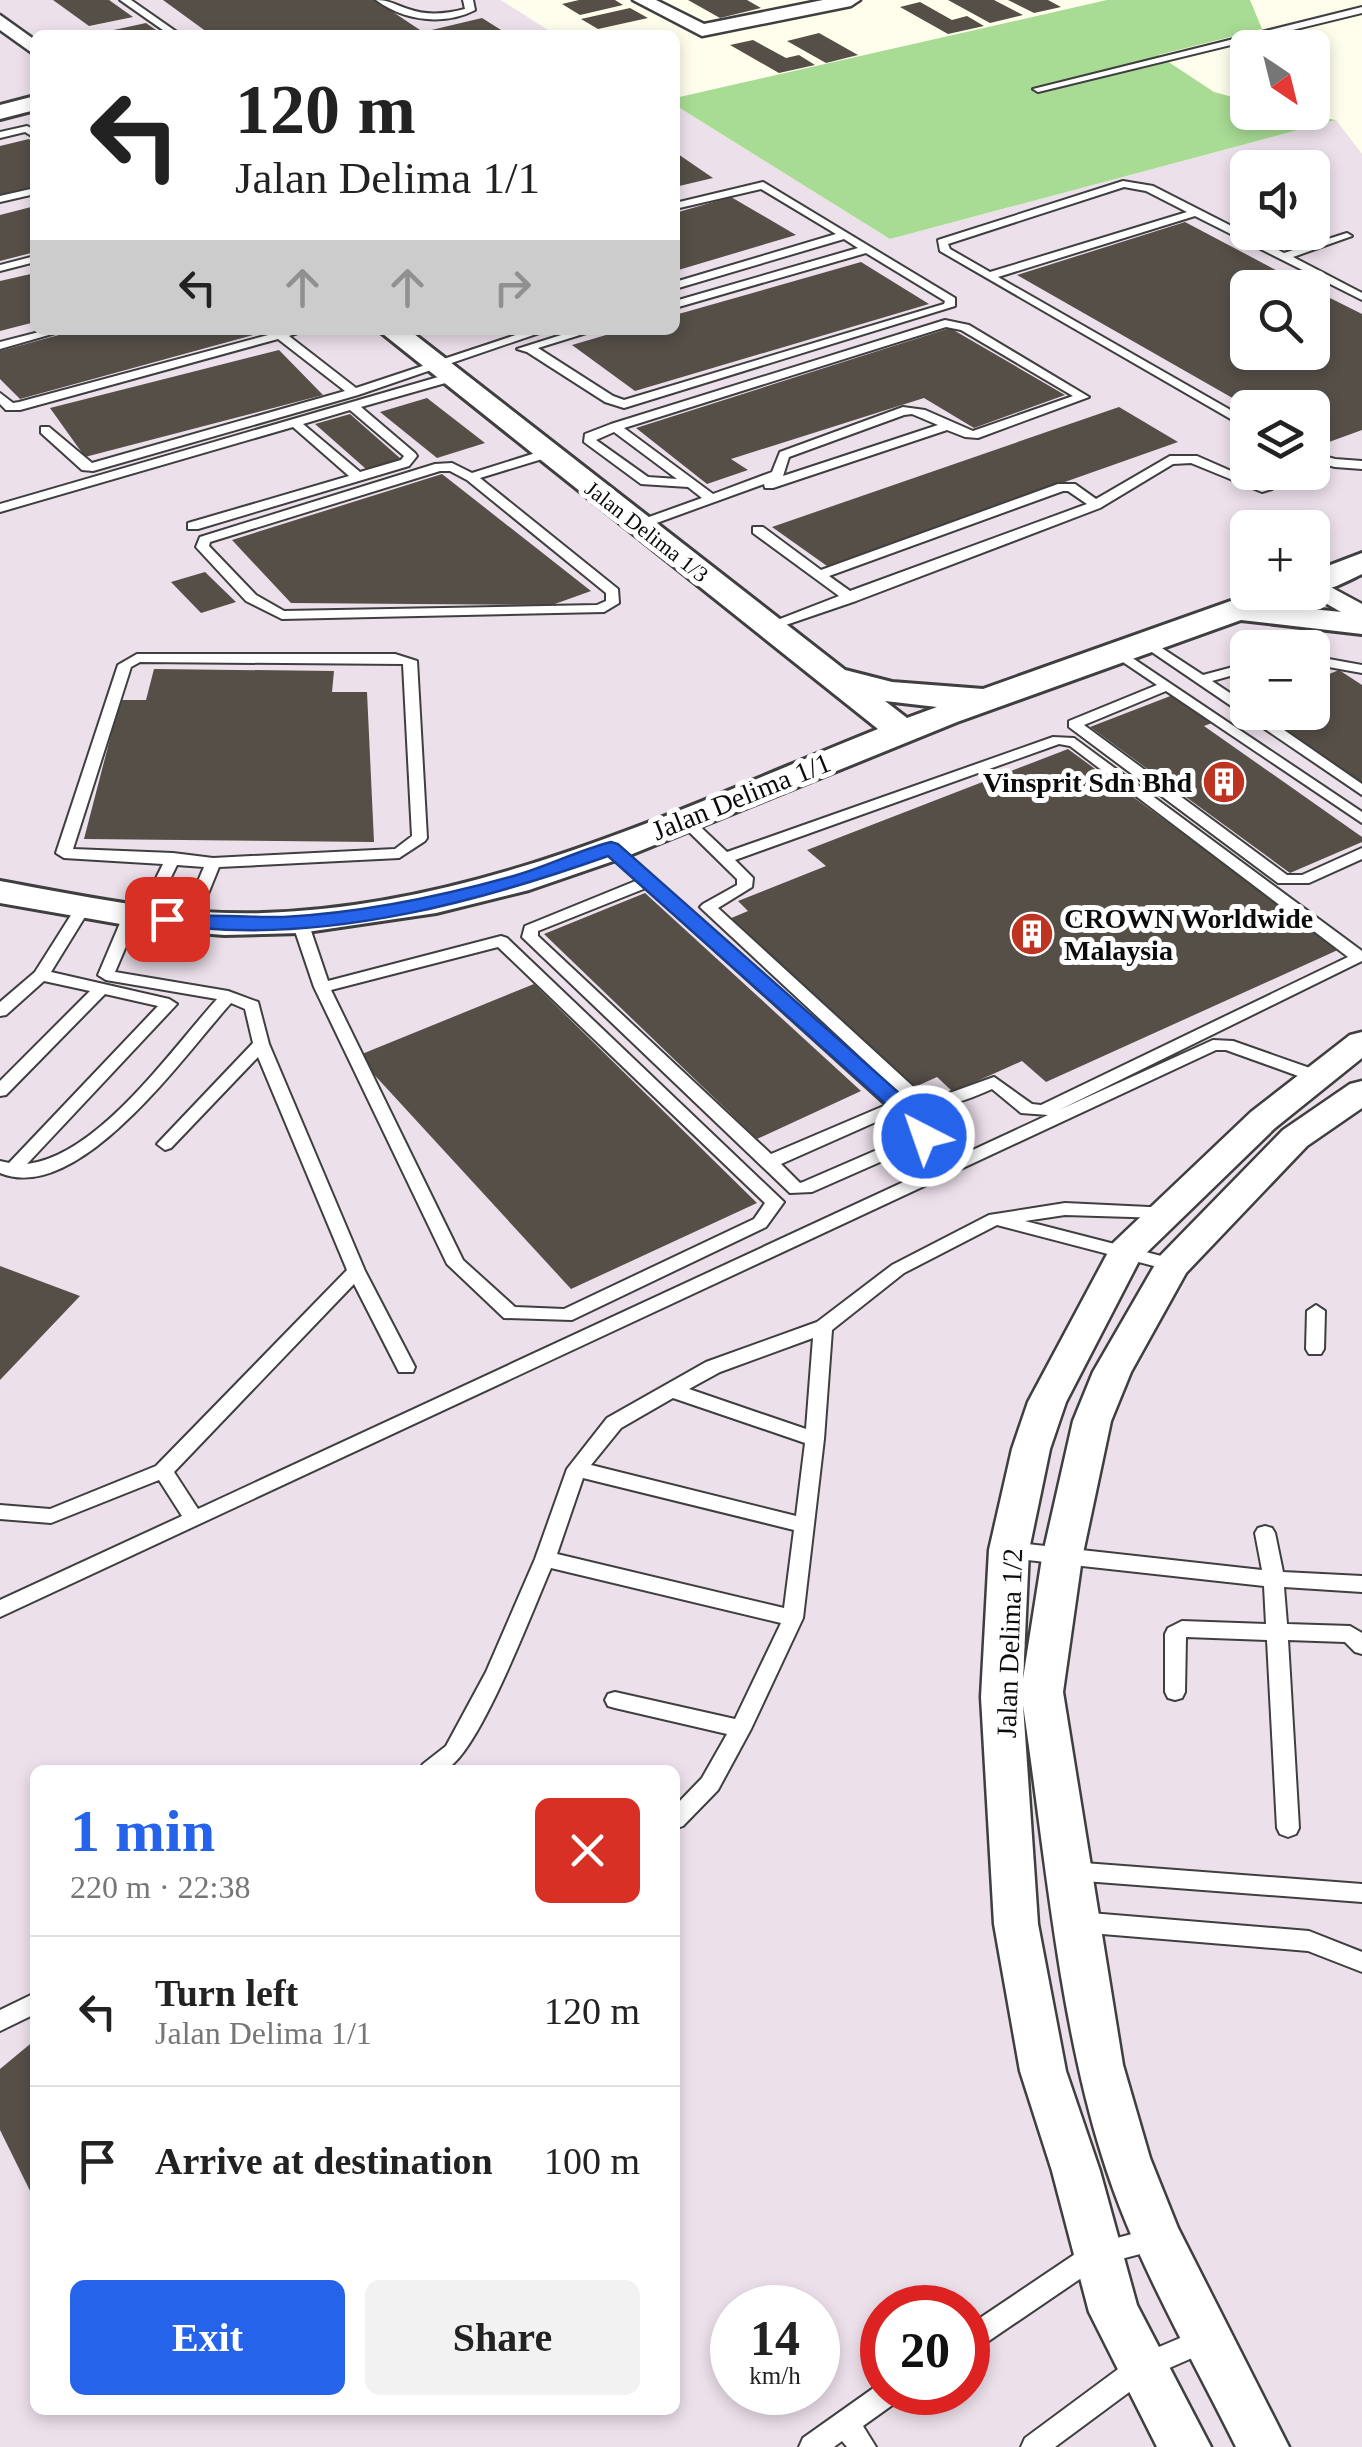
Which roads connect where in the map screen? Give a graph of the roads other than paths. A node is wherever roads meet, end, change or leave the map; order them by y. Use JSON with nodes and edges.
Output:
{"nodes":[{"id":1,"x":125,"y":0,"type":"edge"},
{"id":2,"x":380,"y":0,"type":"edge"},
{"id":3,"x":468,"y":0,"type":"edge"},
{"id":4,"x":642,"y":0,"type":"edge"},
{"id":5,"x":850,"y":0,"type":"edge"},
{"id":6,"x":1362,"y":10,"type":"edge"},
{"id":7,"x":3,"y":27,"type":"edge"},
{"id":8,"x":169,"y":30,"type":"edge"},
{"id":9,"x":30,"y":46,"type":"edge"},
{"id":10,"x":1038,"y":89,"type":"dead end"},
{"id":11,"x":30,"y":104,"type":"edge"},
{"id":12,"x":0,"y":112,"type":"edge"},
{"id":13,"x":30,"y":131,"type":"edge"},
{"id":14,"x":0,"y":135,"type":"edge"},
{"id":15,"x":30,"y":192,"type":"edge"},
{"id":16,"x":0,"y":200,"type":"edge"},
{"id":17,"x":30,"y":202,"type":"edge"},
{"id":18,"x":680,"y":205,"type":"edge"},
{"id":19,"x":0,"y":210,"type":"edge"},
{"id":20,"x":1197,"y":212,"type":"junction"},
{"id":21,"x":845,"y":235,"type":"junction"},
{"id":22,"x":1346,"y":236,"type":"dead end"},
{"id":23,"x":868,"y":250,"type":"junction"},
{"id":24,"x":1285,"y":256,"type":"junction"},
{"id":25,"x":30,"y":261,"type":"edge"},
{"id":26,"x":30,"y":267,"type":"edge"},
{"id":27,"x":0,"y":271,"type":"edge"},
{"id":28,"x":988,"y":276,"type":"junction"},
{"id":29,"x":680,"y":284,"type":"edge"},
{"id":30,"x":1362,"y":297,"type":"edge"},
{"id":31,"x":680,"y":304,"type":"edge"},
{"id":32,"x":30,"y":332,"type":"edge"},
{"id":33,"x":37,"y":335,"type":"edge"},
{"id":34,"x":281,"y":335,"type":"edge"},
{"id":35,"x":295,"y":335,"type":"edge"},
{"id":36,"x":398,"y":335,"type":"edge"},
{"id":37,"x":530,"y":335,"type":"edge"},
{"id":38,"x":573,"y":335,"type":"edge"},
{"id":39,"x":0,"y":343,"type":"edge"},
{"id":40,"x":529,"y":348,"type":"junction"},
{"id":41,"x":445,"y":372,"type":"junction"},
{"id":42,"x":0,"y":397,"type":"edge"},
{"id":43,"x":353,"y":399,"type":"junction"},
{"id":44,"x":1230,"y":415,"type":"edge"},
{"id":45,"x":294,"y":422,"type":"junction"},
{"id":46,"x":615,"y":427,"type":"junction"},
{"id":47,"x":944,"y":427,"type":"junction"},
{"id":48,"x":45,"y":430,"type":"dead end"},
{"id":49,"x":548,"y":453,"type":"junction"},
{"id":50,"x":1330,"y":462,"type":"edge"},
{"id":51,"x":1362,"y":464,"type":"edge"},
{"id":52,"x":472,"y":476,"type":"junction"},
{"id":53,"x":1230,"y":476,"type":"edge"},
{"id":54,"x":358,"y":477,"type":"junction"},
{"id":55,"x":691,"y":483,"type":"junction"},
{"id":56,"x":711,"y":498,"type":"junction"},
{"id":57,"x":1096,"y":505,"type":"junction"},
{"id":58,"x":0,"y":508,"type":"edge"},
{"id":59,"x":194,"y":526,"type":"dead end"},
{"id":60,"x":642,"y":526,"type":"junction"},
{"id":61,"x":758,"y":530,"type":"dead end"},
{"id":62,"x":896,"y":548,"type":"junction"},
{"id":63,"x":1362,"y":564,"type":"edge"},
{"id":64,"x":926,"y":570,"type":"junction"},
{"id":65,"x":820,"y":575,"type":"junction"},
{"id":66,"x":1330,"y":577,"type":"edge"},
{"id":67,"x":1330,"y":596,"type":"edge"},
{"id":68,"x":851,"y":598,"type":"junction"},
{"id":69,"x":1237,"y":611,"type":"joint"},
{"id":70,"x":1362,"y":616,"type":"edge"},
{"id":71,"x":1362,"y":624,"type":"edge"},
{"id":72,"x":769,"y":626,"type":"junction"},
{"id":73,"x":1134,"y":648,"type":"junction"},
{"id":74,"x":1330,"y":664,"type":"edge"},
{"id":75,"x":1362,"y":670,"type":"edge"},
{"id":76,"x":827,"y":672,"type":"junction"},
{"id":77,"x":1230,"y":672,"type":"edge"},
{"id":78,"x":1200,"y":680,"type":"junction"},
{"id":79,"x":1166,"y":686,"type":"junction"},
{"id":80,"x":996,"y":697,"type":"junction"},
{"id":81,"x":1230,"y":700,"type":"edge"},
{"id":82,"x":1274,"y":730,"type":"edge"},
{"id":83,"x":902,"y":732,"type":"junction"},
{"id":84,"x":1362,"y":790,"type":"edge"},
{"id":85,"x":684,"y":819,"type":"junction"},
{"id":86,"x":1362,"y":819,"type":"edge"},
{"id":87,"x":611,"y":848,"type":"junction"},
{"id":88,"x":1362,"y":853,"type":"edge"},
{"id":89,"x":173,"y":858,"type":"junction"},
{"id":90,"x":724,"y":858,"type":"junction"},
{"id":91,"x":213,"y":863,"type":"junction"},
{"id":92,"x":647,"y":882,"type":"junction"},
{"id":93,"x":0,"y":892,"type":"edge"},
{"id":94,"x":84,"y":907,"type":"junction"},
{"id":95,"x":138,"y":916,"type":"junction"},
{"id":96,"x":189,"y":921,"type":"junction"},
{"id":97,"x":300,"y":922,"type":"junction"},
{"id":98,"x":41,"y":975,"type":"junction"},
{"id":99,"x":322,"y":987,"type":"junction"},
{"id":100,"x":100,"y":989,"type":"junction"},
{"id":101,"x":228,"y":996,"type":"junction"},
{"id":102,"x":0,"y":1011,"type":"edge"},
{"id":103,"x":1362,"y":1042,"type":"edge"},
{"id":104,"x":260,"y":1044,"type":"junction"},
{"id":105,"x":1318,"y":1077,"type":"junction"},
{"id":106,"x":0,"y":1091,"type":"edge"},
{"id":107,"x":1362,"y":1092,"type":"edge"},
{"id":108,"x":898,"y":1106,"type":"junction"},
{"id":109,"x":166,"y":1144,"type":"dead end"},
{"id":110,"x":768,"y":1162,"type":"junction"},
{"id":111,"x":6,"y":1169,"type":"edge"},
{"id":112,"x":1164,"y":1212,"type":"junction"},
{"id":113,"x":995,"y":1219,"type":"junction"},
{"id":114,"x":1126,"y":1252,"type":"junction"},
{"id":115,"x":1173,"y":1265,"type":"junction"},
{"id":116,"x":356,"y":1272,"type":"junction"},
{"id":117,"x":1316,"y":1312,"type":"dead end"},
{"id":118,"x":823,"y":1327,"type":"junction"},
{"id":119,"x":1315,"y":1349,"type":"dead end"},
{"id":120,"x":406,"y":1368,"type":"dead end"},
{"id":121,"x":674,"y":1390,"type":"junction"},
{"id":122,"x":815,"y":1439,"type":"junction"},
{"id":123,"x":577,"y":1468,"type":"junction"},
{"id":124,"x":164,"y":1471,"type":"junction"},
{"id":125,"x":0,"y":1512,"type":"edge"},
{"id":126,"x":194,"y":1519,"type":"junction"},
{"id":127,"x":804,"y":1525,"type":"junction"},
{"id":128,"x":1265,"y":1532,"type":"dead end"},
{"id":129,"x":1009,"y":1550,"type":"junction"},
{"id":130,"x":1062,"y":1558,"type":"junction"},
{"id":131,"x":544,"y":1559,"type":"junction"},
{"id":132,"x":1274,"y":1579,"type":"junction"},
{"id":133,"x":1362,"y":1584,"type":"edge"},
{"id":134,"x":0,"y":1609,"type":"edge"},
{"id":135,"x":793,"y":1618,"type":"junction"},
{"id":136,"x":1275,"y":1630,"type":"junction"},
{"id":137,"x":1362,"y":1646,"type":"edge"},
{"id":138,"x":1175,"y":1692,"type":"dead end"},
{"id":139,"x":615,"y":1700,"type":"dead end"},
{"id":140,"x":741,"y":1729,"type":"junction"},
{"id":141,"x":436,"y":1765,"type":"edge"},
{"id":142,"x":680,"y":1815,"type":"edge"},
{"id":143,"x":1288,"y":1828,"type":"dead end"},
{"id":144,"x":1070,"y":1870,"type":"junction"},
{"id":145,"x":1362,"y":1893,"type":"edge"},
{"id":146,"x":1078,"y":1922,"type":"junction"},
{"id":147,"x":1362,"y":1962,"type":"edge"},
{"id":148,"x":30,"y":2005,"type":"edge"},
{"id":149,"x":0,"y":2021,"type":"edge"},
{"id":150,"x":1158,"y":2239,"type":"junction"},
{"id":151,"x":1096,"y":2254,"type":"junction"},
{"id":152,"x":990,"y":2325,"type":"edge"},
{"id":153,"x":1206,"y":2338,"type":"junction"},
{"id":154,"x":1142,"y":2367,"type":"junction"},
{"id":155,"x":860,"y":2413,"type":"edge"},
{"id":156,"x":844,"y":2424,"type":"junction"},
{"id":157,"x":812,"y":2447,"type":"edge"},
{"id":158,"x":863,"y":2447,"type":"edge"},
{"id":159,"x":1034,"y":2447,"type":"edge"},
{"id":160,"x":1185,"y":2447,"type":"edge"},
{"id":161,"x":1262,"y":2447,"type":"edge"}],
"edges":[{"from":1,"to":8,"type":"lane"},
{"from":2,"to":3,"type":"lane"},
{"from":4,"to":5,"type":"street"},
{"from":6,"to":10,"type":"lane"},
{"from":7,"to":9,"type":"street"},
{"from":11,"to":12,"type":"street"},
{"from":13,"to":14,"type":"lane"},
{"from":15,"to":16,"type":"lane"},
{"from":17,"to":19,"type":"lane"},
{"from":18,"to":21,"type":"lane"},
{"from":20,"to":24,"type":"lane"},
{"from":20,"to":28,"type":"lane"},
{"from":20,"to":28,"type":"lane"},
{"from":21,"to":23,"type":"lane"},
{"from":21,"to":29,"type":"lane"},
{"from":22,"to":24,"type":"lane"},
{"from":23,"to":31,"type":"lane"},
{"from":23,"to":40,"type":"lane"},
{"from":24,"to":30,"type":"lane"},
{"from":25,"to":27,"type":"lane"},
{"from":26,"to":27,"type":"lane"},
{"from":28,"to":44,"type":"lane"},
{"from":32,"to":39,"type":"lane"},
{"from":33,"to":39,"type":"lane"},
{"from":34,"to":42,"type":"lane"},
{"from":35,"to":43,"type":"lane"},
{"from":36,"to":41,"type":"street","name":"Jalan Delima 1/3"},
{"from":37,"to":41,"type":"lane"},
{"from":38,"to":40,"type":"lane"},
{"from":40,"to":41,"type":"lane"},
{"from":41,"to":43,"type":"lane"},
{"from":41,"to":49,"type":"street","name":"Jalan Delima 1/3"},
{"from":43,"to":45,"type":"lane"},
{"from":43,"to":48,"type":"lane"},
{"from":43,"to":54,"type":"lane"},
{"from":45,"to":54,"type":"lane"},
{"from":45,"to":58,"type":"lane"},
{"from":46,"to":47,"type":"lane"},
{"from":46,"to":55,"type":"lane"},
{"from":46,"to":55,"type":"lane"},
{"from":47,"to":56,"type":"lane"},
{"from":47,"to":60,"type":"lane"},
{"from":49,"to":52,"type":"lane"},
{"from":49,"to":60,"type":"street","name":"Jalan Delima 1/3"},
{"from":50,"to":51,"type":"lane"},
{"from":52,"to":52,"type":"lane"},
{"from":53,"to":57,"type":"lane"},
{"from":54,"to":59,"type":"lane"},
{"from":55,"to":56,"type":"lane"},
{"from":56,"to":60,"type":"lane"},
{"from":57,"to":62,"type":"lane"},
{"from":57,"to":64,"type":"lane"},
{"from":60,"to":72,"type":"street","name":"Jalan Delima 1/3"},
{"from":61,"to":65,"type":"lane"},
{"from":62,"to":64,"type":"lane"},
{"from":62,"to":65,"type":"lane"},
{"from":63,"to":66,"type":"street"},
{"from":64,"to":68,"type":"lane"},
{"from":65,"to":68,"type":"lane"},
{"from":67,"to":70,"type":"street"},
{"from":68,"to":72,"type":"lane"},
{"from":69,"to":71,"type":"street"},
{"from":69,"to":73,"type":"street","name":"Jalan Delima 1/1"},
{"from":72,"to":76,"type":"street","name":"Jalan Delima 1/3"},
{"from":73,"to":78,"type":"lane"},
{"from":73,"to":79,"type":"lane"},
{"from":73,"to":80,"type":"street","name":"Jalan Delima 1/1"},
{"from":74,"to":75,"type":"lane"},
{"from":76,"to":80,"type":"street"},
{"from":76,"to":83,"type":"street","name":"Jalan Delima 1/3"},
{"from":77,"to":78,"type":"lane"},
{"from":78,"to":81,"type":"lane"},
{"from":79,"to":86,"type":"lane"},
{"from":79,"to":88,"type":"lane"},
{"from":80,"to":83,"type":"street","name":"Jalan Delima 1/1"},
{"from":82,"to":84,"type":"lane"},
{"from":83,"to":85,"type":"street","name":"Jalan Delima 1/1"},
{"from":85,"to":87,"type":"street","name":"Jalan Delima 1/1"},
{"from":85,"to":90,"type":"lane"},
{"from":87,"to":92,"type":"lane"},
{"from":87,"to":97,"type":"street","name":"Jalan Delima 1/1"},
{"from":89,"to":91,"type":"lane"},
{"from":89,"to":91,"type":"lane"},
{"from":89,"to":95,"type":"lane"},
{"from":90,"to":90,"type":"lane"},
{"from":91,"to":96,"type":"lane"},
{"from":92,"to":108,"type":"lane"},
{"from":92,"to":110,"type":"lane"},
{"from":93,"to":94,"type":"street","name":"Jalan Delima 1/1"},
{"from":94,"to":95,"type":"street","name":"Jalan Delima 1/1"},
{"from":94,"to":98,"type":"lane"},
{"from":95,"to":96,"type":"street","name":"Jalan Delima 1/1"},
{"from":95,"to":101,"type":"lane"},
{"from":96,"to":97,"type":"street","name":"Jalan Delima 1/1"},
{"from":97,"to":99,"type":"lane"},
{"from":98,"to":100,"type":"lane"},
{"from":98,"to":102,"type":"lane"},
{"from":99,"to":99,"type":"lane"},
{"from":100,"to":106,"type":"lane"},
{"from":100,"to":111,"type":"lane"},
{"from":101,"to":104,"type":"lane"},
{"from":101,"to":111,"type":"lane"},
{"from":103,"to":105,"type":"street","name":"Jalan Delima 1/2"},
{"from":104,"to":109,"type":"lane"},
{"from":104,"to":116,"type":"lane"},
{"from":105,"to":112,"type":"street","name":"Jalan Delima 1/2"},
{"from":105,"to":126,"type":"lane"},
{"from":107,"to":115,"type":"street","name":"Jalan Delima 1/2"},
{"from":108,"to":110,"type":"lane"},
{"from":108,"to":110,"type":"lane"},
{"from":112,"to":113,"type":"lane"},
{"from":112,"to":114,"type":"street","name":"Jalan Delima 1/2"},
{"from":113,"to":114,"type":"lane"},
{"from":113,"to":118,"type":"lane"},
{"from":114,"to":115,"type":"lane"},
{"from":114,"to":129,"type":"street","name":"Jalan Delima 1/2"},
{"from":115,"to":130,"type":"street","name":"Jalan Delima 1/2"},
{"from":116,"to":120,"type":"lane"},
{"from":116,"to":124,"type":"lane"},
{"from":117,"to":119,"type":"lane"},
{"from":118,"to":121,"type":"lane"},
{"from":118,"to":122,"type":"lane"},
{"from":121,"to":122,"type":"lane"},
{"from":121,"to":123,"type":"lane"},
{"from":122,"to":127,"type":"lane"},
{"from":123,"to":127,"type":"lane"},
{"from":123,"to":131,"type":"lane"},
{"from":124,"to":125,"type":"lane"},
{"from":124,"to":126,"type":"lane"},
{"from":126,"to":134,"type":"lane"},
{"from":127,"to":135,"type":"lane"},
{"from":128,"to":132,"type":"lane"},
{"from":129,"to":130,"type":"lane"},
{"from":129,"to":151,"type":"street","name":"Jalan Delima 1/2"},
{"from":130,"to":132,"type":"lane"},
{"from":130,"to":144,"type":"street","name":"Jalan Delima 1/2"},
{"from":131,"to":135,"type":"lane"},
{"from":131,"to":141,"type":"lane"},
{"from":132,"to":133,"type":"lane"},
{"from":132,"to":136,"type":"lane"},
{"from":135,"to":140,"type":"lane"},
{"from":136,"to":137,"type":"lane"},
{"from":136,"to":138,"type":"lane"},
{"from":136,"to":143,"type":"lane"},
{"from":139,"to":140,"type":"lane"},
{"from":140,"to":142,"type":"lane"},
{"from":144,"to":145,"type":"lane"},
{"from":144,"to":146,"type":"street","name":"Jalan Delima 1/2"},
{"from":146,"to":147,"type":"lane"},
{"from":146,"to":150,"type":"street","name":"Jalan Delima 1/2"},
{"from":148,"to":149,"type":"lane"},
{"from":150,"to":151,"type":"lane"},
{"from":150,"to":153,"type":"street","name":"Jalan Delima 1/2"},
{"from":151,"to":152,"type":"lane"},
{"from":151,"to":154,"type":"street","name":"Jalan Delima 1/2"},
{"from":153,"to":154,"type":"lane"},
{"from":153,"to":161,"type":"street","name":"Jalan Delima 1/2"},
{"from":154,"to":159,"type":"lane"},
{"from":154,"to":160,"type":"street","name":"Jalan Delima 1/2"},
{"from":155,"to":156,"type":"lane"},
{"from":156,"to":157,"type":"lane"},
{"from":156,"to":158,"type":"lane"}]}
